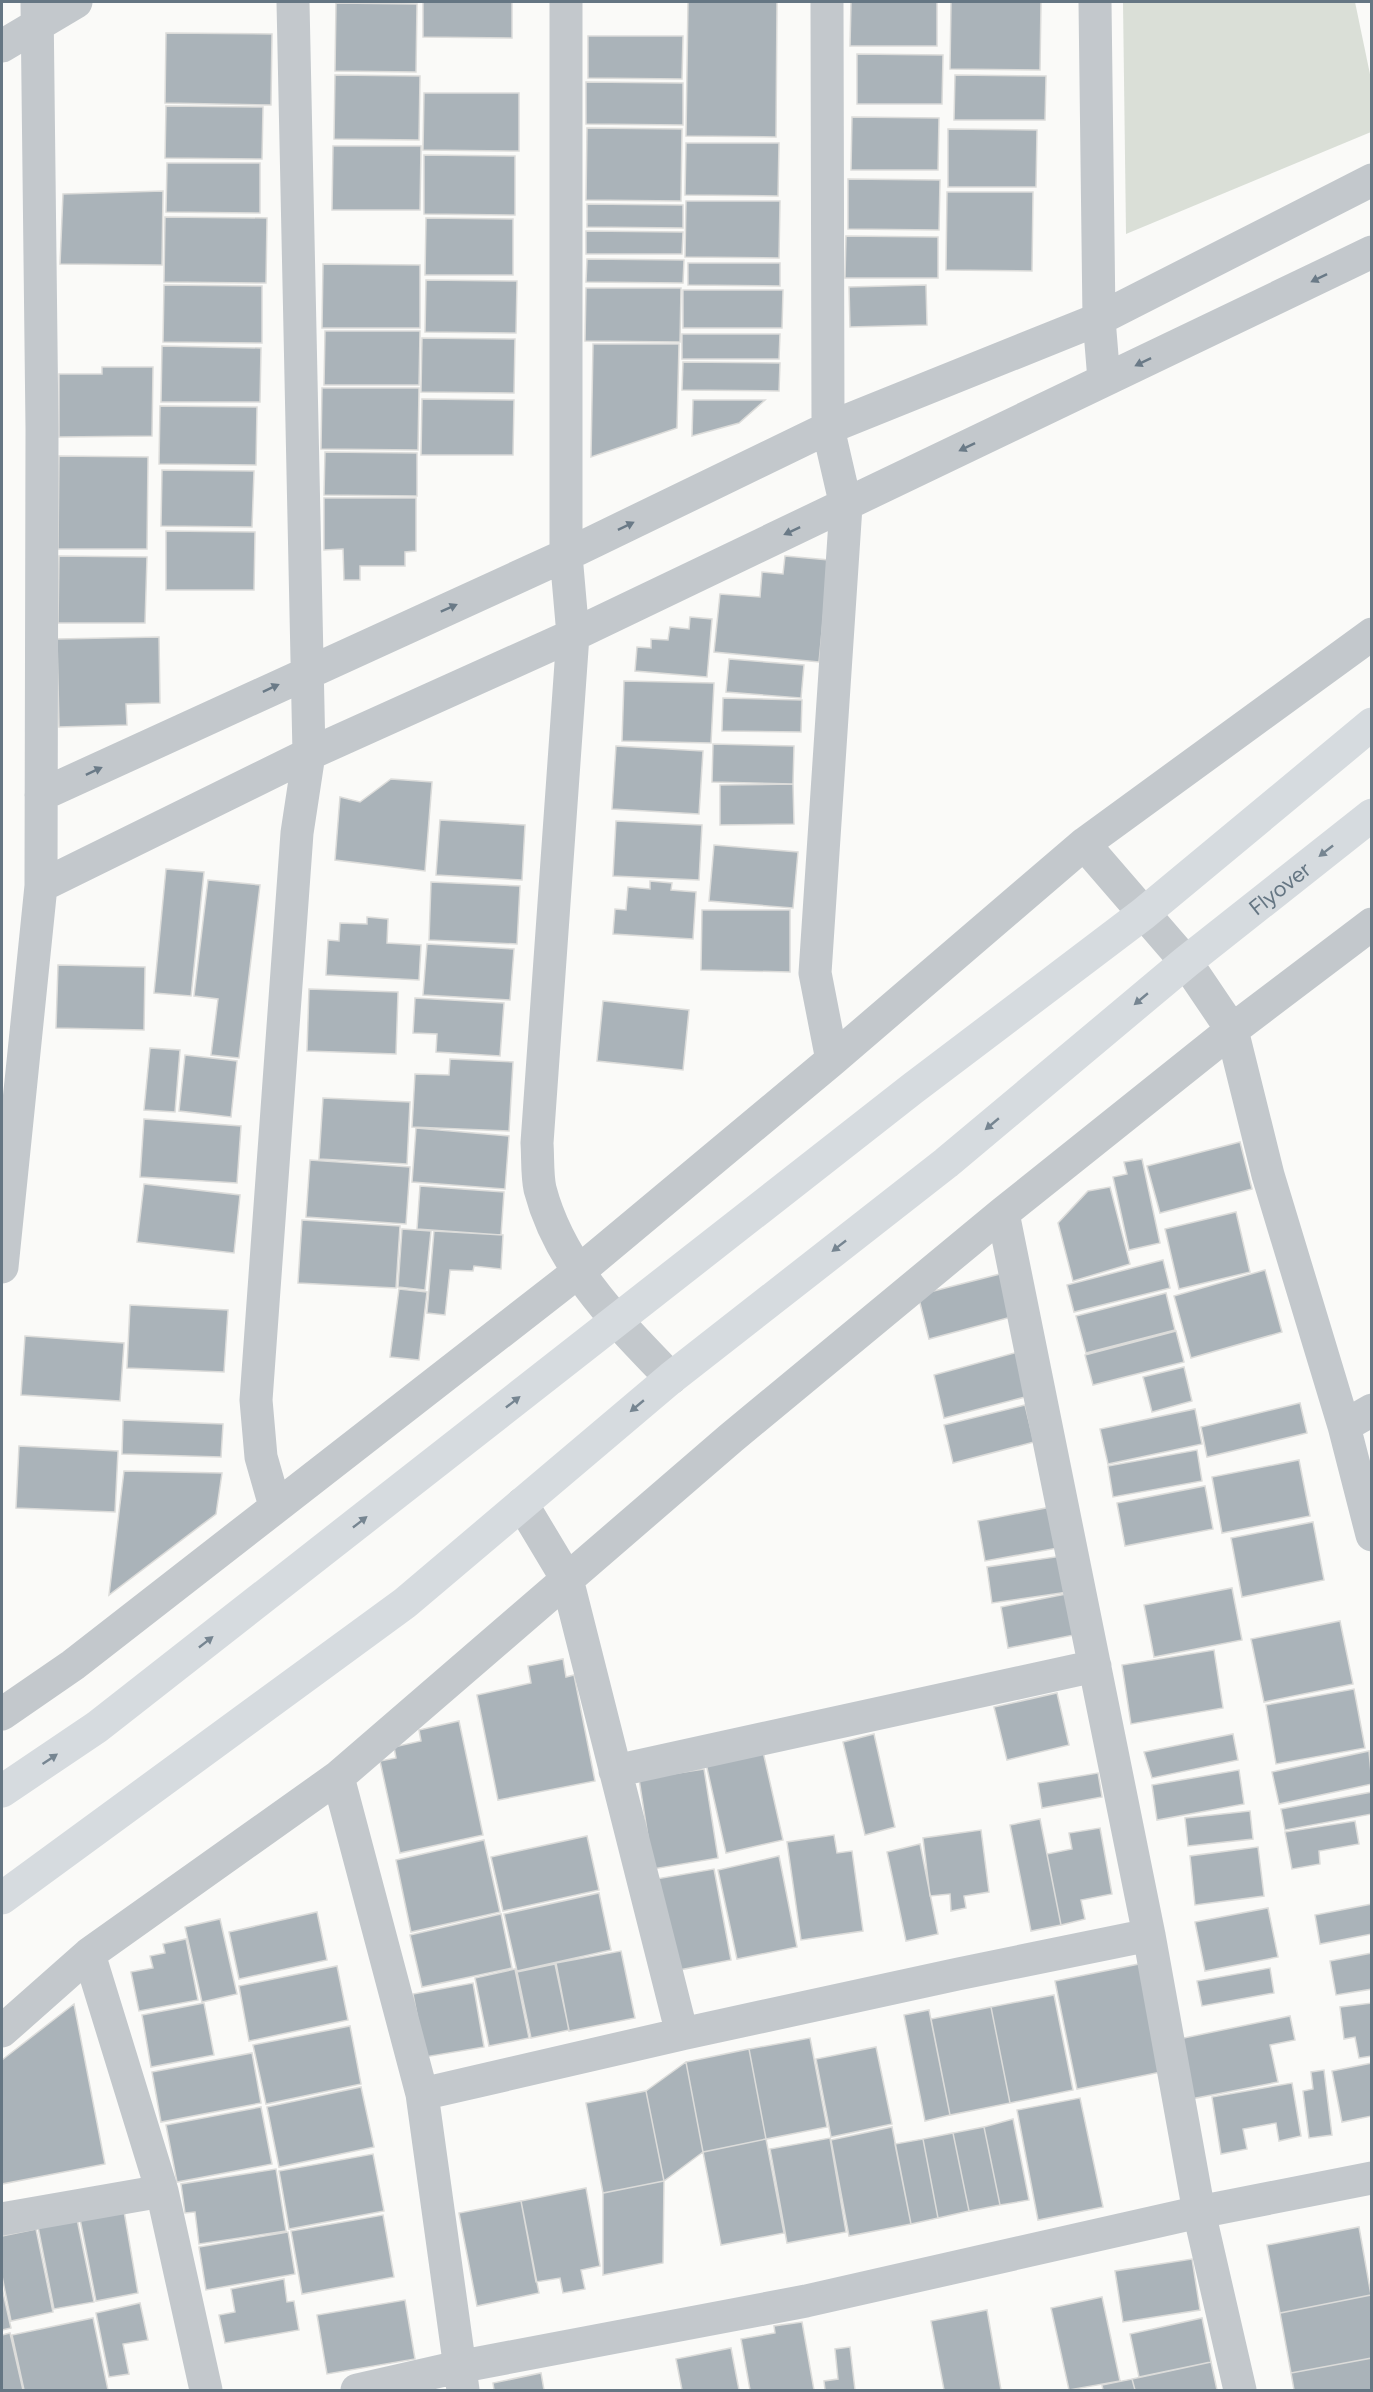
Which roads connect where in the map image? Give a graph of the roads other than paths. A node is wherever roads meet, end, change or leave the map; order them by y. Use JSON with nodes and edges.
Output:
{"nodes":[{"id":1,"x":76,"y":2,"type":"edge"},
{"id":2,"x":293,"y":2,"type":"edge"},
{"id":3,"x":566,"y":2,"type":"edge"},
{"id":4,"x":827,"y":2,"type":"edge"},
{"id":5,"x":1095,"y":2,"type":"edge"},
{"id":6,"x":37,"y":13,"type":"edge"},
{"id":7,"x":2,"y":45,"type":"edge"},
{"id":8,"x":1371,"y":180,"type":"edge"},
{"id":9,"x":1371,"y":252,"type":"edge"},
{"id":10,"x":1099,"y":319,"type":"junction"},
{"id":11,"x":1104,"y":380,"type":"junction"},
{"id":12,"x":828,"y":428,"type":"junction"},
{"id":13,"x":846,"y":506,"type":"junction"},
{"id":14,"x":566,"y":555,"type":"junction"},
{"id":15,"x":1371,"y":634,"type":"edge"},
{"id":16,"x":573,"y":635,"type":"junction"},
{"id":17,"x":307,"y":672,"type":"junction"},
{"id":18,"x":1371,"y":724,"type":"edge"},
{"id":19,"x":309,"y":754,"type":"junction"},
{"id":20,"x":41,"y":795,"type":"junction"},
{"id":21,"x":1371,"y":815,"type":"edge"},
{"id":22,"x":1084,"y":844,"type":"junction"},
{"id":23,"x":41,"y":886,"type":"junction"},
{"id":24,"x":1143,"y":914,"type":"junction"},
{"id":25,"x":1371,"y":924,"type":"edge"},
{"id":26,"x":1186,"y":962,"type":"junction"},
{"id":27,"x":1232,"y":1030,"type":"junction"},
{"id":28,"x":832,"y":1060,"type":"junction"},
{"id":29,"x":1004,"y":1213,"type":"junction"},
{"id":30,"x":2,"y":1267,"type":"edge"},
{"id":31,"x":578,"y":1272,"type":"junction"},
{"id":32,"x":616,"y":1321,"type":"junction"},
{"id":33,"x":671,"y":1378,"type":"junction"},
{"id":34,"x":1358,"y":1418,"type":"edge"},
{"id":35,"x":522,"y":1504,"type":"junction"},
{"id":36,"x":275,"y":1506,"type":"junction"},
{"id":37,"x":1371,"y":1535,"type":"edge"},
{"id":38,"x":567,"y":1580,"type":"junction"},
{"id":39,"x":1095,"y":1666,"type":"junction"},
{"id":40,"x":2,"y":1714,"type":"edge"},
{"id":41,"x":615,"y":1771,"type":"junction"},
{"id":42,"x":338,"y":1777,"type":"junction"},
{"id":43,"x":2,"y":1791,"type":"edge"},
{"id":44,"x":2,"y":1898,"type":"edge"},
{"id":45,"x":1149,"y":1935,"type":"junction"},
{"id":46,"x":89,"y":1954,"type":"junction"},
{"id":47,"x":2,"y":2031,"type":"edge"},
{"id":48,"x":682,"y":2034,"type":"junction"},
{"id":49,"x":423,"y":2094,"type":"junction"},
{"id":50,"x":1371,"y":2178,"type":"edge"},
{"id":51,"x":162,"y":2191,"type":"junction"},
{"id":52,"x":1198,"y":2212,"type":"junction"},
{"id":53,"x":2,"y":2219,"type":"edge"},
{"id":54,"x":460,"y":2379,"type":"edge"},
{"id":55,"x":206,"y":2391,"type":"edge"},
{"id":56,"x":357,"y":2391,"type":"edge"},
{"id":57,"x":1240,"y":2391,"type":"edge"}],
"edges":[{"from":1,"to":6,"type":"street"},
{"from":2,"to":17,"type":"street"},
{"from":3,"to":14,"type":"street"},
{"from":4,"to":12,"type":"street"},
{"from":5,"to":10,"type":"street"},
{"from":6,"to":7,"type":"street"},
{"from":6,"to":20,"type":"street"},
{"from":8,"to":10,"type":"street"},
{"from":9,"to":11,"type":"street","one_way":true},
{"from":10,"to":11,"type":"street"},
{"from":10,"to":12,"type":"street"},
{"from":11,"to":13,"type":"street","one_way":true},
{"from":12,"to":13,"type":"street"},
{"from":14,"to":12,"type":"street","one_way":true},
{"from":13,"to":16,"type":"street","one_way":true},
{"from":13,"to":28,"type":"street"},
{"from":14,"to":16,"type":"street"},
{"from":17,"to":14,"type":"street","one_way":true},
{"from":15,"to":22,"type":"street"},
{"from":16,"to":19,"type":"street"},
{"from":16,"to":31,"type":"street"},
{"from":17,"to":19,"type":"street"},
{"from":20,"to":17,"type":"street","one_way":true},
{"from":18,"to":24,"type":"main road"},
{"from":19,"to":23,"type":"street"},
{"from":19,"to":36,"type":"street"},
{"from":20,"to":23,"type":"street"},
{"from":21,"to":26,"type":"main road","name":"Flyover","one_way":true},
{"from":22,"to":24,"type":"street"},
{"from":22,"to":28,"type":"street"},
{"from":23,"to":30,"type":"street"},
{"from":24,"to":26,"type":"street"},
{"from":24,"to":32,"type":"main road"},
{"from":25,"to":27,"type":"street"},
{"from":26,"to":27,"type":"street"},
{"from":26,"to":33,"type":"main road","name":"Flyover","one_way":true},
{"from":27,"to":29,"type":"street"},
{"from":27,"to":34,"type":"street"},
{"from":28,"to":31,"type":"street"},
{"from":29,"to":38,"type":"street"},
{"from":29,"to":39,"type":"street"},
{"from":31,"to":32,"type":"street"},
{"from":31,"to":36,"type":"street"},
{"from":32,"to":33,"type":"street"},
{"from":43,"to":32,"type":"main road","one_way":true},
{"from":33,"to":35,"type":"main road","name":"Flyover","one_way":true},
{"from":34,"to":37,"type":"street"},
{"from":35,"to":38,"type":"street"},
{"from":35,"to":44,"type":"main road","name":"Flyover"},
{"from":36,"to":40,"type":"street"},
{"from":38,"to":41,"type":"street"},
{"from":38,"to":42,"type":"street"},
{"from":39,"to":41,"type":"street"},
{"from":39,"to":45,"type":"street"},
{"from":41,"to":48,"type":"street"},
{"from":42,"to":46,"type":"street"},
{"from":42,"to":49,"type":"street"},
{"from":45,"to":48,"type":"street"},
{"from":45,"to":52,"type":"street"},
{"from":46,"to":47,"type":"street"},
{"from":46,"to":51,"type":"street"},
{"from":48,"to":49,"type":"street"},
{"from":49,"to":54,"type":"street"},
{"from":50,"to":52,"type":"street"},
{"from":51,"to":53,"type":"street"},
{"from":51,"to":55,"type":"street"},
{"from":52,"to":54,"type":"street"},
{"from":52,"to":57,"type":"street"},
{"from":54,"to":56,"type":"street"}]}
